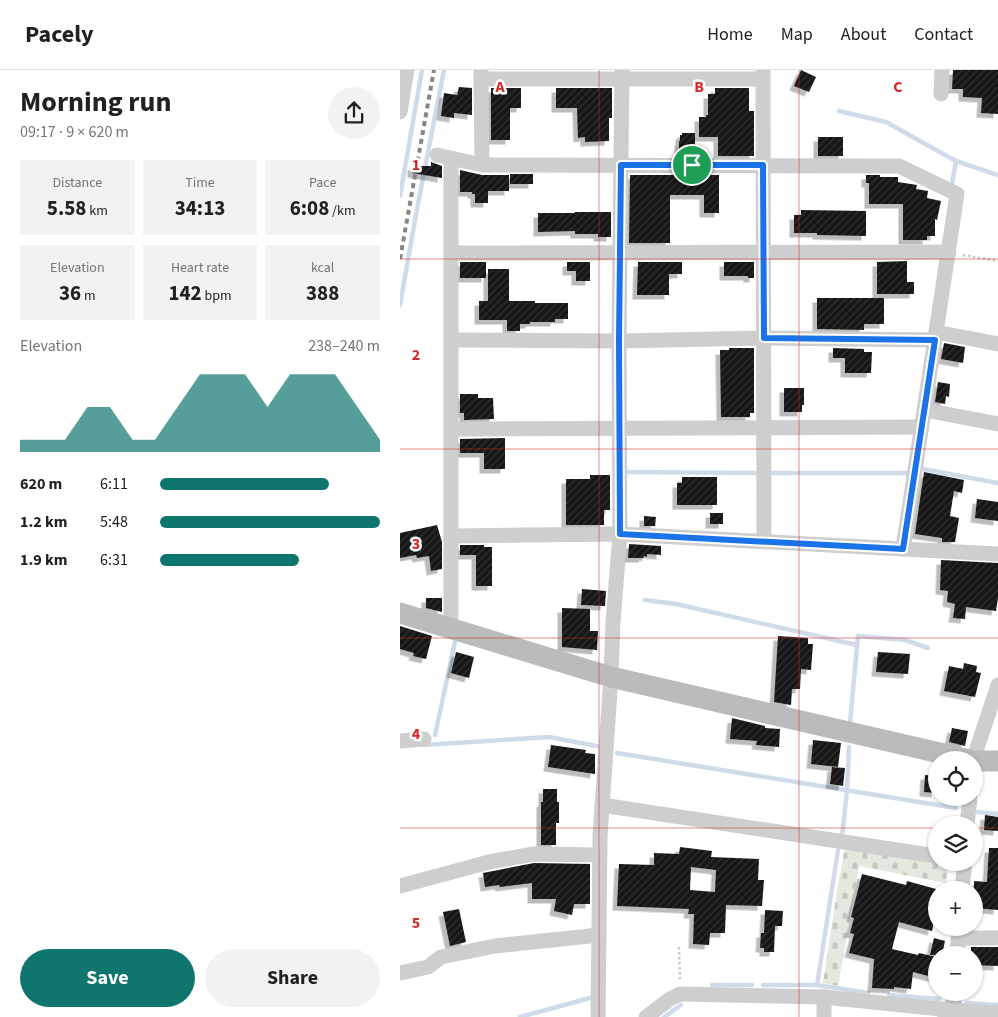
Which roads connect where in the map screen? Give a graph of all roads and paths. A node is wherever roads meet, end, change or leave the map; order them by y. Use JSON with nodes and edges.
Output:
{"nodes":[{"id":1,"x":407,"y":70,"type":"edge"},
{"id":2,"x":942,"y":70,"type":"edge"},
{"id":3,"x":622,"y":74,"type":"edge"},
{"id":4,"x":763,"y":74,"type":"edge"},
{"id":5,"x":481,"y":75,"type":"edge"},
{"id":6,"x":941,"y":94,"type":"dead end"},
{"id":7,"x":400,"y":112,"type":"edge"},
{"id":8,"x":482,"y":165,"type":"junction"},
{"id":9,"x":621,"y":165,"type":"junction"},
{"id":10,"x":763,"y":165,"type":"junction"},
{"id":11,"x":620,"y":252,"type":"junction"},
{"id":12,"x":764,"y":252,"type":"junction"},
{"id":13,"x":949,"y":252,"type":"junction"},
{"id":14,"x":451,"y":253,"type":"junction"},
{"id":15,"x":998,"y":261,"type":"edge"},
{"id":16,"x":936,"y":336,"type":"junction"},
{"id":17,"x":764,"y":338,"type":"junction"},
{"id":18,"x":451,"y":340,"type":"junction"},
{"id":19,"x":619,"y":341,"type":"junction"},
{"id":20,"x":998,"y":344,"type":"edge"},
{"id":21,"x":925,"y":410,"type":"junction"},
{"id":22,"x":998,"y":424,"type":"edge"},
{"id":23,"x":922,"y":427,"type":"junction"},
{"id":24,"x":619,"y":428,"type":"junction"},
{"id":25,"x":764,"y":428,"type":"junction"},
{"id":26,"x":451,"y":429,"type":"junction"},
{"id":27,"x":620,"y":534,"type":"junction"},
{"id":28,"x":451,"y":536,"type":"junction"},
{"id":29,"x":764,"y":540,"type":"junction"},
{"id":30,"x":903,"y":549,"type":"junction"},
{"id":31,"x":998,"y":554,"type":"edge"},
{"id":32,"x":400,"y":613,"type":"edge"},
{"id":33,"x":451,"y":628,"type":"junction"},
{"id":34,"x":611,"y":677,"type":"junction"},
{"id":35,"x":998,"y":684,"type":"edge"},
{"id":36,"x":424,"y":738,"type":"dead end"},
{"id":37,"x":400,"y":741,"type":"edge"},
{"id":38,"x":933,"y":751,"type":"edge"},
{"id":39,"x":975,"y":751,"type":"edge"},
{"id":40,"x":983,"y":760,"type":"edge"},
{"id":41,"x":998,"y":761,"type":"edge"},
{"id":42,"x":602,"y":804,"type":"junction"},
{"id":43,"x":600,"y":855,"type":"junction"},
{"id":44,"x":928,"y":855,"type":"edge"},
{"id":45,"x":400,"y":886,"type":"edge"},
{"id":46,"x":599,"y":935,"type":"junction"},
{"id":47,"x":982,"y":936,"type":"edge"},
{"id":48,"x":998,"y":938,"type":"edge"},
{"id":49,"x":679,"y":947,"type":"dead end"},
{"id":50,"x":400,"y":973,"type":"edge"},
{"id":51,"x":680,"y":994,"type":"junction"},
{"id":52,"x":824,"y":998,"type":"junction"},
{"id":53,"x":954,"y":1001,"type":"edge"},
{"id":54,"x":948,"y":1013,"type":"edge"},
{"id":55,"x":998,"y":1013,"type":"edge"},
{"id":56,"x":598,"y":1017,"type":"edge"},
{"id":57,"x":646,"y":1017,"type":"edge"},
{"id":58,"x":824,"y":1017,"type":"edge"}],
"edges":[{"from":1,"to":7,"type":"street"},
{"from":2,"to":6,"type":"street"},
{"from":3,"to":4,"type":"street"},
{"from":3,"to":5,"type":"street"},
{"from":3,"to":9,"type":"street"},
{"from":4,"to":10,"type":"street"},
{"from":5,"to":8,"type":"street"},
{"from":8,"to":9,"type":"street"},
{"from":8,"to":14,"type":"street"},
{"from":9,"to":10,"type":"street"},
{"from":9,"to":11,"type":"street"},
{"from":10,"to":12,"type":"street"},
{"from":10,"to":13,"type":"street"},
{"from":11,"to":12,"type":"street"},
{"from":11,"to":14,"type":"street"},
{"from":11,"to":19,"type":"street"},
{"from":12,"to":13,"type":"street"},
{"from":12,"to":17,"type":"street"},
{"from":13,"to":15,"type":"path"},
{"from":13,"to":16,"type":"street"},
{"from":14,"to":18,"type":"street"},
{"from":16,"to":17,"type":"street"},
{"from":16,"to":20,"type":"street"},
{"from":16,"to":21,"type":"street"},
{"from":17,"to":19,"type":"street"},
{"from":17,"to":25,"type":"street"},
{"from":18,"to":19,"type":"street"},
{"from":18,"to":26,"type":"street"},
{"from":19,"to":24,"type":"street"},
{"from":21,"to":22,"type":"street"},
{"from":21,"to":23,"type":"street"},
{"from":23,"to":25,"type":"street"},
{"from":23,"to":30,"type":"street"},
{"from":24,"to":25,"type":"street"},
{"from":24,"to":26,"type":"street"},
{"from":24,"to":27,"type":"street"},
{"from":25,"to":29,"type":"street"},
{"from":26,"to":28,"type":"street"},
{"from":27,"to":28,"type":"street"},
{"from":27,"to":29,"type":"street"},
{"from":27,"to":34,"type":"street"},
{"from":28,"to":33,"type":"street"},
{"from":29,"to":30,"type":"street"},
{"from":30,"to":31,"type":"street"},
{"from":32,"to":33,"type":"street"},
{"from":33,"to":34,"type":"street"},
{"from":34,"to":38,"type":"street"},
{"from":34,"to":42,"type":"street"},
{"from":35,"to":39,"type":"street"},
{"from":36,"to":37,"type":"street"},
{"from":40,"to":41,"type":"street"},
{"from":42,"to":43,"type":"street"},
{"from":42,"to":44,"type":"street"},
{"from":43,"to":45,"type":"street"},
{"from":43,"to":46,"type":"street"},
{"from":46,"to":50,"type":"street"},
{"from":46,"to":56,"type":"street"},
{"from":47,"to":48,"type":"street"},
{"from":49,"to":51,"type":"path"},
{"from":51,"to":52,"type":"street"},
{"from":51,"to":57,"type":"street"},
{"from":52,"to":54,"type":"street"},
{"from":52,"to":58,"type":"street"},
{"from":53,"to":54,"type":"street"},
{"from":54,"to":55,"type":"street"}]}
